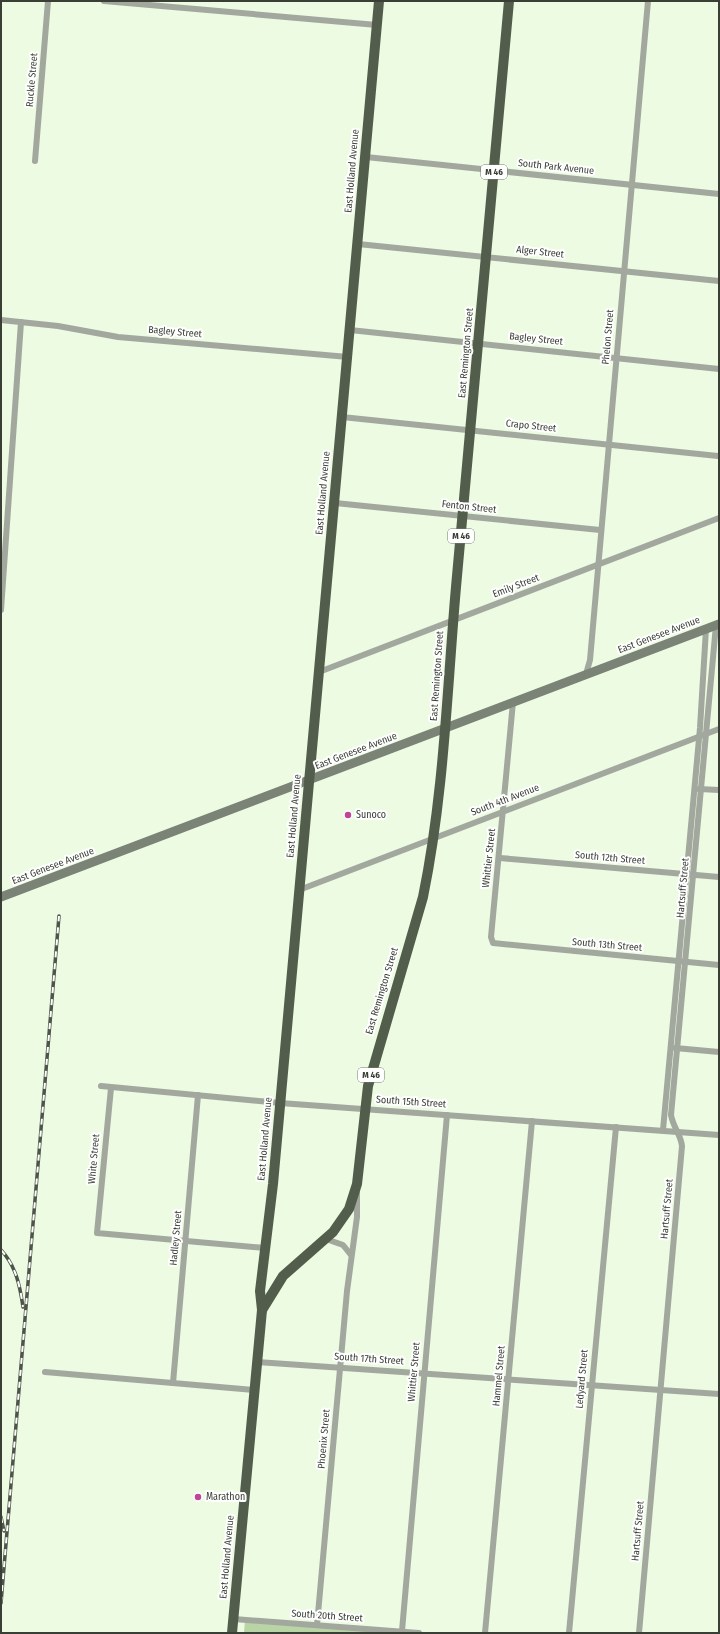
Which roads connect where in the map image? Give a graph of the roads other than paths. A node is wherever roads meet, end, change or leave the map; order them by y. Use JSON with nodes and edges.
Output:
{"nodes":[{"id":1,"x":48,"y":1,"type":"edge"},
{"id":2,"x":104,"y":1,"type":"edge"},
{"id":3,"x":191,"y":1,"type":"edge"},
{"id":4,"x":380,"y":1,"type":"edge"},
{"id":5,"x":509,"y":1,"type":"edge"},
{"id":6,"x":648,"y":1,"type":"edge"},
{"id":7,"x":191,"y":8,"type":"junction"},
{"id":8,"x":377,"y":25,"type":"junction"},
{"id":9,"x":366,"y":157,"type":"junction"},
{"id":10,"x":35,"y":161,"type":"dead end"},
{"id":11,"x":494,"y":171,"type":"junction"},
{"id":12,"x":632,"y":185,"type":"junction"},
{"id":13,"x":719,"y":194,"type":"edge"},
{"id":14,"x":358,"y":244,"type":"junction"},
{"id":15,"x":486,"y":257,"type":"junction"},
{"id":16,"x":624,"y":271,"type":"junction"},
{"id":17,"x":719,"y":281,"type":"edge"},
{"id":18,"x":1,"y":320,"type":"edge"},
{"id":19,"x":21,"y":322,"type":"junction"},
{"id":20,"x":350,"y":330,"type":"junction"},
{"id":21,"x":479,"y":344,"type":"junction"},
{"id":22,"x":348,"y":357,"type":"junction"},
{"id":23,"x":616,"y":357,"type":"junction"},
{"id":24,"x":719,"y":369,"type":"edge"},
{"id":25,"x":342,"y":417,"type":"junction"},
{"id":26,"x":471,"y":430,"type":"junction"},
{"id":27,"x":608,"y":444,"type":"junction"},
{"id":28,"x":718,"y":456,"type":"edge"},
{"id":29,"x":335,"y":503,"type":"junction"},
{"id":30,"x":463,"y":517,"type":"junction"},
{"id":31,"x":719,"y":518,"type":"edge"},
{"id":32,"x":600,"y":530,"type":"junction"},
{"id":33,"x":3,"y":565,"type":"edge"},
{"id":34,"x":597,"y":565,"type":"junction"},
{"id":35,"x":1,"y":610,"type":"edge"},
{"id":36,"x":453,"y":620,"type":"junction"},
{"id":37,"x":717,"y":624,"type":"edge"},
{"id":38,"x":706,"y":629,"type":"junction"},
{"id":39,"x":319,"y":672,"type":"junction"},
{"id":40,"x":586,"y":674,"type":"junction"},
{"id":41,"x":513,"y":702,"type":"junction"},
{"id":42,"x":445,"y":728,"type":"junction"},
{"id":43,"x":719,"y":729,"type":"edge"},
{"id":44,"x":706,"y":734,"type":"junction"},
{"id":45,"x":699,"y":737,"type":"junction"},
{"id":46,"x":310,"y":781,"type":"junction"},
{"id":47,"x":694,"y":788,"type":"junction"},
{"id":48,"x":702,"y":789,"type":"junction"},
{"id":49,"x":719,"y":790,"type":"edge"},
{"id":50,"x":504,"y":811,"type":"junction"},
{"id":51,"x":434,"y":838,"type":"junction"},
{"id":52,"x":500,"y":858,"type":"junction"},
{"id":53,"x":686,"y":875,"type":"junction"},
{"id":54,"x":694,"y":875,"type":"junction"},
{"id":55,"x":719,"y":877,"type":"edge"},
{"id":56,"x":299,"y":890,"type":"junction"},
{"id":57,"x":1,"y":897,"type":"edge"},
{"id":58,"x":493,"y":943,"type":"joint"},
{"id":59,"x":678,"y":961,"type":"junction"},
{"id":60,"x":686,"y":962,"type":"junction"},
{"id":61,"x":719,"y":965,"type":"edge"},
{"id":62,"x":674,"y":1048,"type":"junction"},
{"id":63,"x":719,"y":1052,"type":"edge"},
{"id":64,"x":101,"y":1086,"type":"dead end"},
{"id":65,"x":111,"y":1088,"type":"junction"},
{"id":66,"x":198,"y":1095,"type":"junction"},
{"id":67,"x":280,"y":1103,"type":"junction"},
{"id":68,"x":364,"y":1109,"type":"junction"},
{"id":69,"x":447,"y":1115,"type":"junction"},
{"id":70,"x":532,"y":1121,"type":"junction"},
{"id":71,"x":616,"y":1127,"type":"junction"},
{"id":72,"x":663,"y":1130,"type":"junction"},
{"id":73,"x":677,"y":1132,"type":"junction"},
{"id":74,"x":719,"y":1135,"type":"edge"},
{"id":75,"x":356,"y":1184,"type":"junction"},
{"id":76,"x":326,"y":1239,"type":"junction"},
{"id":77,"x":186,"y":1240,"type":"junction"},
{"id":78,"x":265,"y":1248,"type":"junction"},
{"id":79,"x":351,"y":1255,"type":"junction"},
{"id":80,"x":262,"y":1310,"type":"junction"},
{"id":81,"x":257,"y":1362,"type":"junction"},
{"id":82,"x":340,"y":1367,"type":"junction"},
{"id":83,"x":45,"y":1372,"type":"dead end"},
{"id":84,"x":424,"y":1373,"type":"junction"},
{"id":85,"x":509,"y":1379,"type":"junction"},
{"id":86,"x":173,"y":1383,"type":"junction"},
{"id":87,"x":592,"y":1386,"type":"junction"},
{"id":88,"x":254,"y":1390,"type":"junction"},
{"id":89,"x":661,"y":1390,"type":"junction"},
{"id":90,"x":719,"y":1394,"type":"edge"},
{"id":91,"x":234,"y":1619,"type":"junction"},
{"id":92,"x":317,"y":1625,"type":"junction"},
{"id":93,"x":402,"y":1631,"type":"junction"},
{"id":94,"x":232,"y":1633,"type":"edge"},
{"id":95,"x":419,"y":1633,"type":"edge"},
{"id":96,"x":485,"y":1633,"type":"edge"},
{"id":97,"x":569,"y":1633,"type":"edge"},
{"id":98,"x":639,"y":1633,"type":"edge"}],
"edges":[{"from":1,"to":10,"type":"street","name":"Ruckle Street"},
{"from":2,"to":7,"type":"street"},
{"from":3,"to":7,"type":"street"},
{"from":4,"to":8,"type":"highway","name":"East Holland Avenue","number":"M 46"},
{"from":5,"to":11,"type":"highway","name":"East Remington Street","number":"M 46"},
{"from":6,"to":12,"type":"street","name":"Phelon Street"},
{"from":7,"to":8,"type":"street"},
{"from":8,"to":9,"type":"highway","name":"East Holland Avenue","number":"M 46"},
{"from":9,"to":11,"type":"street","name":"South Park Avenue"},
{"from":9,"to":14,"type":"highway","name":"East Holland Avenue","number":"M 46"},
{"from":11,"to":12,"type":"street","name":"South Park Avenue"},
{"from":11,"to":15,"type":"highway","name":"East Remington Street","number":"M 46"},
{"from":12,"to":13,"type":"street","name":"South Park Avenue"},
{"from":12,"to":16,"type":"street","name":"Phelon Street"},
{"from":14,"to":15,"type":"street","name":"Alger Street"},
{"from":14,"to":20,"type":"highway","name":"East Holland Avenue","number":"M 46"},
{"from":15,"to":16,"type":"street","name":"Alger Street"},
{"from":15,"to":21,"type":"highway","name":"East Remington Street","number":"M 46"},
{"from":16,"to":17,"type":"street","name":"Alger Street"},
{"from":16,"to":23,"type":"street","name":"Phelon Street"},
{"from":18,"to":19,"type":"street","name":"Bagley Street"},
{"from":19,"to":22,"type":"street","name":"Bagley Street"},
{"from":19,"to":33,"type":"street"},
{"from":20,"to":21,"type":"street","name":"Bagley Street"},
{"from":20,"to":22,"type":"highway","name":"East Holland Avenue","number":"M 46"},
{"from":21,"to":23,"type":"street","name":"Bagley Street"},
{"from":21,"to":26,"type":"highway","name":"East Remington Street","number":"M 46"},
{"from":22,"to":25,"type":"highway","name":"East Holland Avenue","number":"M 46"},
{"from":23,"to":24,"type":"street","name":"Bagley Street"},
{"from":23,"to":27,"type":"street","name":"Phelon Street"},
{"from":25,"to":26,"type":"street","name":"Crapo Street"},
{"from":25,"to":29,"type":"highway","name":"East Holland Avenue","number":"M 46"},
{"from":26,"to":27,"type":"street","name":"Crapo Street"},
{"from":26,"to":30,"type":"highway","name":"East Remington Street","number":"M 46"},
{"from":27,"to":28,"type":"street","name":"Crapo Street"},
{"from":27,"to":32,"type":"street","name":"Phelon Street"},
{"from":29,"to":30,"type":"street","name":"Fenton Street"},
{"from":29,"to":39,"type":"highway","name":"East Holland Avenue","number":"M 46"},
{"from":30,"to":32,"type":"street","name":"Fenton Street"},
{"from":30,"to":36,"type":"highway","name":"East Remington Street","number":"M 46"},
{"from":31,"to":34,"type":"street","name":"Emily Street"},
{"from":32,"to":34,"type":"street","name":"Phelon Street"},
{"from":33,"to":35,"type":"street"},
{"from":34,"to":36,"type":"street","name":"Emily Street"},
{"from":34,"to":40,"type":"street","name":"Phelon Street"},
{"from":36,"to":39,"type":"street","name":"Emily Street"},
{"from":36,"to":42,"type":"highway","name":"East Remington Street","number":"M 46"},
{"from":37,"to":38,"type":"main road","name":"East Genesee Avenue"},
{"from":37,"to":44,"type":"street","name":"Hartsuff Street"},
{"from":38,"to":40,"type":"main road","name":"East Genesee Avenue"},
{"from":38,"to":45,"type":"street","name":"Hartsuff Street"},
{"from":39,"to":46,"type":"highway","name":"East Holland Avenue","number":"M 46"},
{"from":40,"to":41,"type":"main road","name":"East Genesee Avenue"},
{"from":41,"to":42,"type":"main road","name":"East Genesee Avenue"},
{"from":41,"to":50,"type":"street","name":"Whittier Street"},
{"from":42,"to":46,"type":"main road","name":"East Genesee Avenue"},
{"from":42,"to":51,"type":"highway","name":"East Remington Street","number":"M 46"},
{"from":43,"to":44,"type":"street","name":"South 4th Avenue"},
{"from":44,"to":45,"type":"street","name":"South 4th Avenue"},
{"from":44,"to":48,"type":"street","name":"Hartsuff Street"},
{"from":45,"to":47,"type":"street","name":"Hartsuff Street"},
{"from":45,"to":50,"type":"street","name":"South 4th Avenue"},
{"from":46,"to":56,"type":"highway","name":"East Holland Avenue","number":"M 46"},
{"from":46,"to":57,"type":"main road","name":"East Genesee Avenue"},
{"from":47,"to":48,"type":"street"},
{"from":47,"to":53,"type":"street","name":"Hartsuff Street"},
{"from":48,"to":49,"type":"street"},
{"from":48,"to":54,"type":"street","name":"Hartsuff Street"},
{"from":50,"to":51,"type":"street","name":"South 4th Avenue"},
{"from":50,"to":52,"type":"street","name":"Whittier Street"},
{"from":51,"to":56,"type":"street","name":"South 4th Avenue"},
{"from":51,"to":68,"type":"highway","name":"East Remington Street","number":"M 46"},
{"from":52,"to":53,"type":"street","name":"South 12th Street"},
{"from":52,"to":58,"type":"street","name":"Whittier Street"},
{"from":53,"to":54,"type":"street","name":"South 12th Street"},
{"from":53,"to":59,"type":"street","name":"Hartsuff Street"},
{"from":54,"to":55,"type":"street","name":"South 12th Street"},
{"from":54,"to":60,"type":"street","name":"Hartsuff Street"},
{"from":56,"to":67,"type":"highway","name":"East Holland Avenue","number":"M 46"},
{"from":58,"to":59,"type":"street","name":"South 13th Street"},
{"from":59,"to":60,"type":"street","name":"South 13th Street"},
{"from":59,"to":62,"type":"street","name":"Hartsuff Street"},
{"from":60,"to":61,"type":"street","name":"South 13th Street"},
{"from":60,"to":62,"type":"street","name":"Hartsuff Street"},
{"from":62,"to":63,"type":"street"},
{"from":62,"to":72,"type":"street","name":"Hartsuff Street"},
{"from":62,"to":73,"type":"street","name":"Hartsuff Street"},
{"from":64,"to":65,"type":"street","name":"South 15th Street"},
{"from":65,"to":66,"type":"street","name":"South 15th Street"},
{"from":65,"to":77,"type":"street","name":"White Street"},
{"from":66,"to":67,"type":"street","name":"South 15th Street"},
{"from":66,"to":77,"type":"street","name":"Hadley Street"},
{"from":67,"to":68,"type":"street","name":"South 15th Street"},
{"from":67,"to":78,"type":"highway","name":"East Holland Avenue","number":"M 46"},
{"from":68,"to":69,"type":"street","name":"South 15th Street"},
{"from":68,"to":75,"type":"highway","name":"East Remington Street","number":"M 46"},
{"from":69,"to":70,"type":"street","name":"South 15th Street"},
{"from":69,"to":84,"type":"street","name":"Whittier Street"},
{"from":70,"to":71,"type":"street","name":"South 15th Street"},
{"from":70,"to":85,"type":"street","name":"Hammel Street"},
{"from":71,"to":72,"type":"street","name":"South 15th Street"},
{"from":71,"to":87,"type":"street","name":"Ledyard Street"},
{"from":72,"to":73,"type":"street","name":"South 15th Street"},
{"from":73,"to":74,"type":"street","name":"South 15th Street"},
{"from":73,"to":89,"type":"street","name":"Hartsuff Street"},
{"from":75,"to":76,"type":"highway","name":"East Remington Street","number":"M 46"},
{"from":75,"to":79,"type":"street","name":"Phoenix Street"},
{"from":76,"to":79,"type":"street"},
{"from":76,"to":80,"type":"highway","name":"East Remington Street","number":"M 46"},
{"from":77,"to":78,"type":"street"},
{"from":77,"to":86,"type":"street","name":"Hadley Street"},
{"from":78,"to":80,"type":"highway","name":"East Holland Avenue","number":"M 46"},
{"from":79,"to":82,"type":"street","name":"Phoenix Street"},
{"from":80,"to":81,"type":"highway","name":"East Holland Avenue","number":"M 46"},
{"from":81,"to":82,"type":"street","name":"South 17th Street"},
{"from":81,"to":88,"type":"highway","name":"East Holland Avenue","number":"M 46"},
{"from":82,"to":84,"type":"street","name":"South 17th Street"},
{"from":82,"to":92,"type":"street","name":"Phoenix Street"},
{"from":83,"to":86,"type":"street"},
{"from":84,"to":85,"type":"street","name":"South 17th Street"},
{"from":84,"to":93,"type":"street","name":"Whittier Street"},
{"from":85,"to":87,"type":"street","name":"South 17th Street"},
{"from":85,"to":96,"type":"street","name":"Hammel Street"},
{"from":86,"to":88,"type":"street"},
{"from":87,"to":89,"type":"street","name":"South 17th Street"},
{"from":87,"to":97,"type":"street","name":"Ledyard Street"},
{"from":88,"to":91,"type":"highway","name":"East Holland Avenue","number":"M 46"},
{"from":89,"to":90,"type":"street","name":"South 17th Street"},
{"from":89,"to":98,"type":"street","name":"Hartsuff Street"},
{"from":91,"to":92,"type":"street","name":"South 20th Street"},
{"from":91,"to":94,"type":"highway","name":"East Holland Avenue","number":"M 46"},
{"from":92,"to":93,"type":"street","name":"South 20th Street"},
{"from":93,"to":95,"type":"street","name":"South 20th Street"}]}
